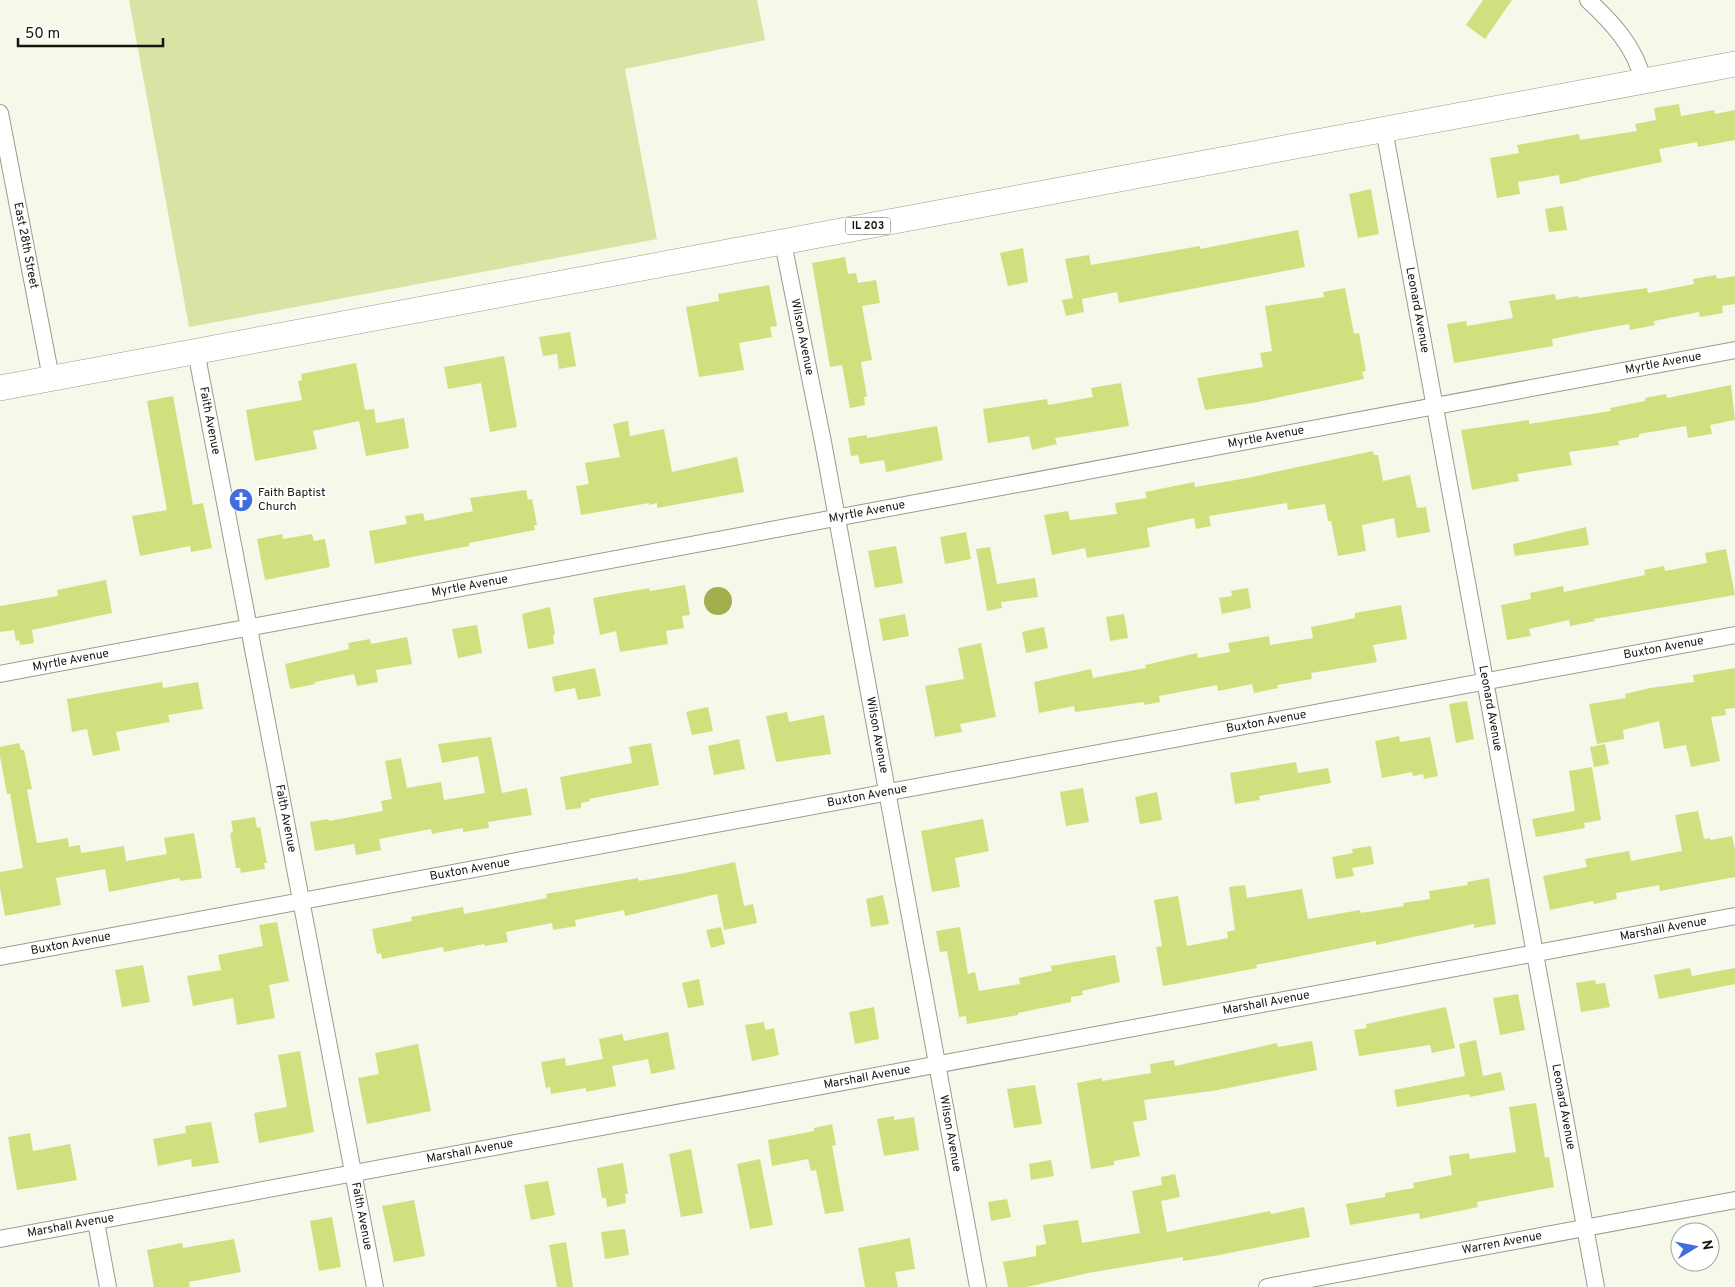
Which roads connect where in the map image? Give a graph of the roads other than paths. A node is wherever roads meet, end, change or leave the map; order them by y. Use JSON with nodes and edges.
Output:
{"nodes":[{"id":1,"x":1588,"y":0,"type":"edge"},
{"id":2,"x":1735,"y":64,"type":"edge"},
{"id":3,"x":1643,"y":81,"type":"junction"},
{"id":4,"x":0,"y":113,"type":"edge"},
{"id":5,"x":1384,"y":129,"type":"junction"},
{"id":6,"x":783,"y":242,"type":"junction"},
{"id":7,"x":1735,"y":350,"type":"edge"},
{"id":8,"x":196,"y":352,"type":"junction"},
{"id":9,"x":51,"y":378,"type":"junction"},
{"id":10,"x":0,"y":388,"type":"edge"},
{"id":11,"x":1434,"y":406,"type":"junction"},
{"id":12,"x":837,"y":517,"type":"junction"},
{"id":13,"x":250,"y":628,"type":"junction"},
{"id":14,"x":1735,"y":635,"type":"edge"},
{"id":15,"x":0,"y":674,"type":"edge"},
{"id":16,"x":1484,"y":681,"type":"junction"},
{"id":17,"x":887,"y":793,"type":"junction"},
{"id":18,"x":301,"y":902,"type":"junction"},
{"id":19,"x":1735,"y":916,"type":"edge"},
{"id":20,"x":1535,"y":952,"type":"junction"},
{"id":21,"x":0,"y":957,"type":"edge"},
{"id":22,"x":937,"y":1065,"type":"junction"},
{"id":23,"x":353,"y":1174,"type":"junction"},
{"id":24,"x":1735,"y":1200,"type":"edge"},
{"id":25,"x":96,"y":1222,"type":"junction"},
{"id":26,"x":1585,"y":1228,"type":"junction"},
{"id":27,"x":0,"y":1239,"type":"edge"},
{"id":28,"x":108,"y":1287,"type":"edge"},
{"id":29,"x":375,"y":1287,"type":"edge"},
{"id":30,"x":978,"y":1287,"type":"edge"},
{"id":31,"x":1267,"y":1287,"type":"edge"},
{"id":32,"x":1596,"y":1287,"type":"edge"}],
"edges":[{"from":1,"to":3,"type":"street"},
{"from":2,"to":3,"type":"main road","number":"IL 203"},
{"from":3,"to":5,"type":"main road","number":"IL 203"},
{"from":4,"to":9,"type":"street","name":"East 28th Street"},
{"from":5,"to":6,"type":"main road","number":"IL 203"},
{"from":5,"to":11,"type":"street","name":"Leonard Avenue"},
{"from":6,"to":8,"type":"main road","number":"IL 203"},
{"from":6,"to":12,"type":"street","name":"Wilson Avenue"},
{"from":7,"to":11,"type":"street","name":"Myrtle Avenue"},
{"from":8,"to":9,"type":"main road","number":"IL 203"},
{"from":8,"to":13,"type":"street","name":"Faith Avenue"},
{"from":9,"to":10,"type":"main road","number":"IL 203"},
{"from":11,"to":12,"type":"street","name":"Myrtle Avenue"},
{"from":11,"to":16,"type":"street","name":"Leonard Avenue"},
{"from":12,"to":13,"type":"street","name":"Myrtle Avenue"},
{"from":12,"to":17,"type":"street","name":"Wilson Avenue"},
{"from":13,"to":15,"type":"street","name":"Myrtle Avenue"},
{"from":13,"to":18,"type":"street","name":"Faith Avenue"},
{"from":14,"to":16,"type":"street","name":"Buxton Avenue"},
{"from":16,"to":17,"type":"street","name":"Buxton Avenue"},
{"from":16,"to":20,"type":"street","name":"Leonard Avenue"},
{"from":17,"to":18,"type":"street","name":"Buxton Avenue"},
{"from":17,"to":22,"type":"street","name":"Wilson Avenue"},
{"from":18,"to":21,"type":"street","name":"Buxton Avenue"},
{"from":18,"to":23,"type":"street","name":"Faith Avenue"},
{"from":19,"to":20,"type":"street","name":"Marshall Avenue"},
{"from":20,"to":22,"type":"street","name":"Marshall Avenue"},
{"from":20,"to":26,"type":"street","name":"Leonard Avenue"},
{"from":22,"to":23,"type":"street","name":"Marshall Avenue"},
{"from":22,"to":30,"type":"street","name":"Wilson Avenue"},
{"from":23,"to":25,"type":"street","name":"Marshall Avenue"},
{"from":23,"to":29,"type":"street","name":"Faith Avenue"},
{"from":24,"to":26,"type":"street","name":"Warren Avenue"},
{"from":25,"to":27,"type":"street","name":"Marshall Avenue"},
{"from":25,"to":28,"type":"street"},
{"from":26,"to":31,"type":"street","name":"Warren Avenue"},
{"from":26,"to":32,"type":"street","name":"Leonard Avenue"}]}
